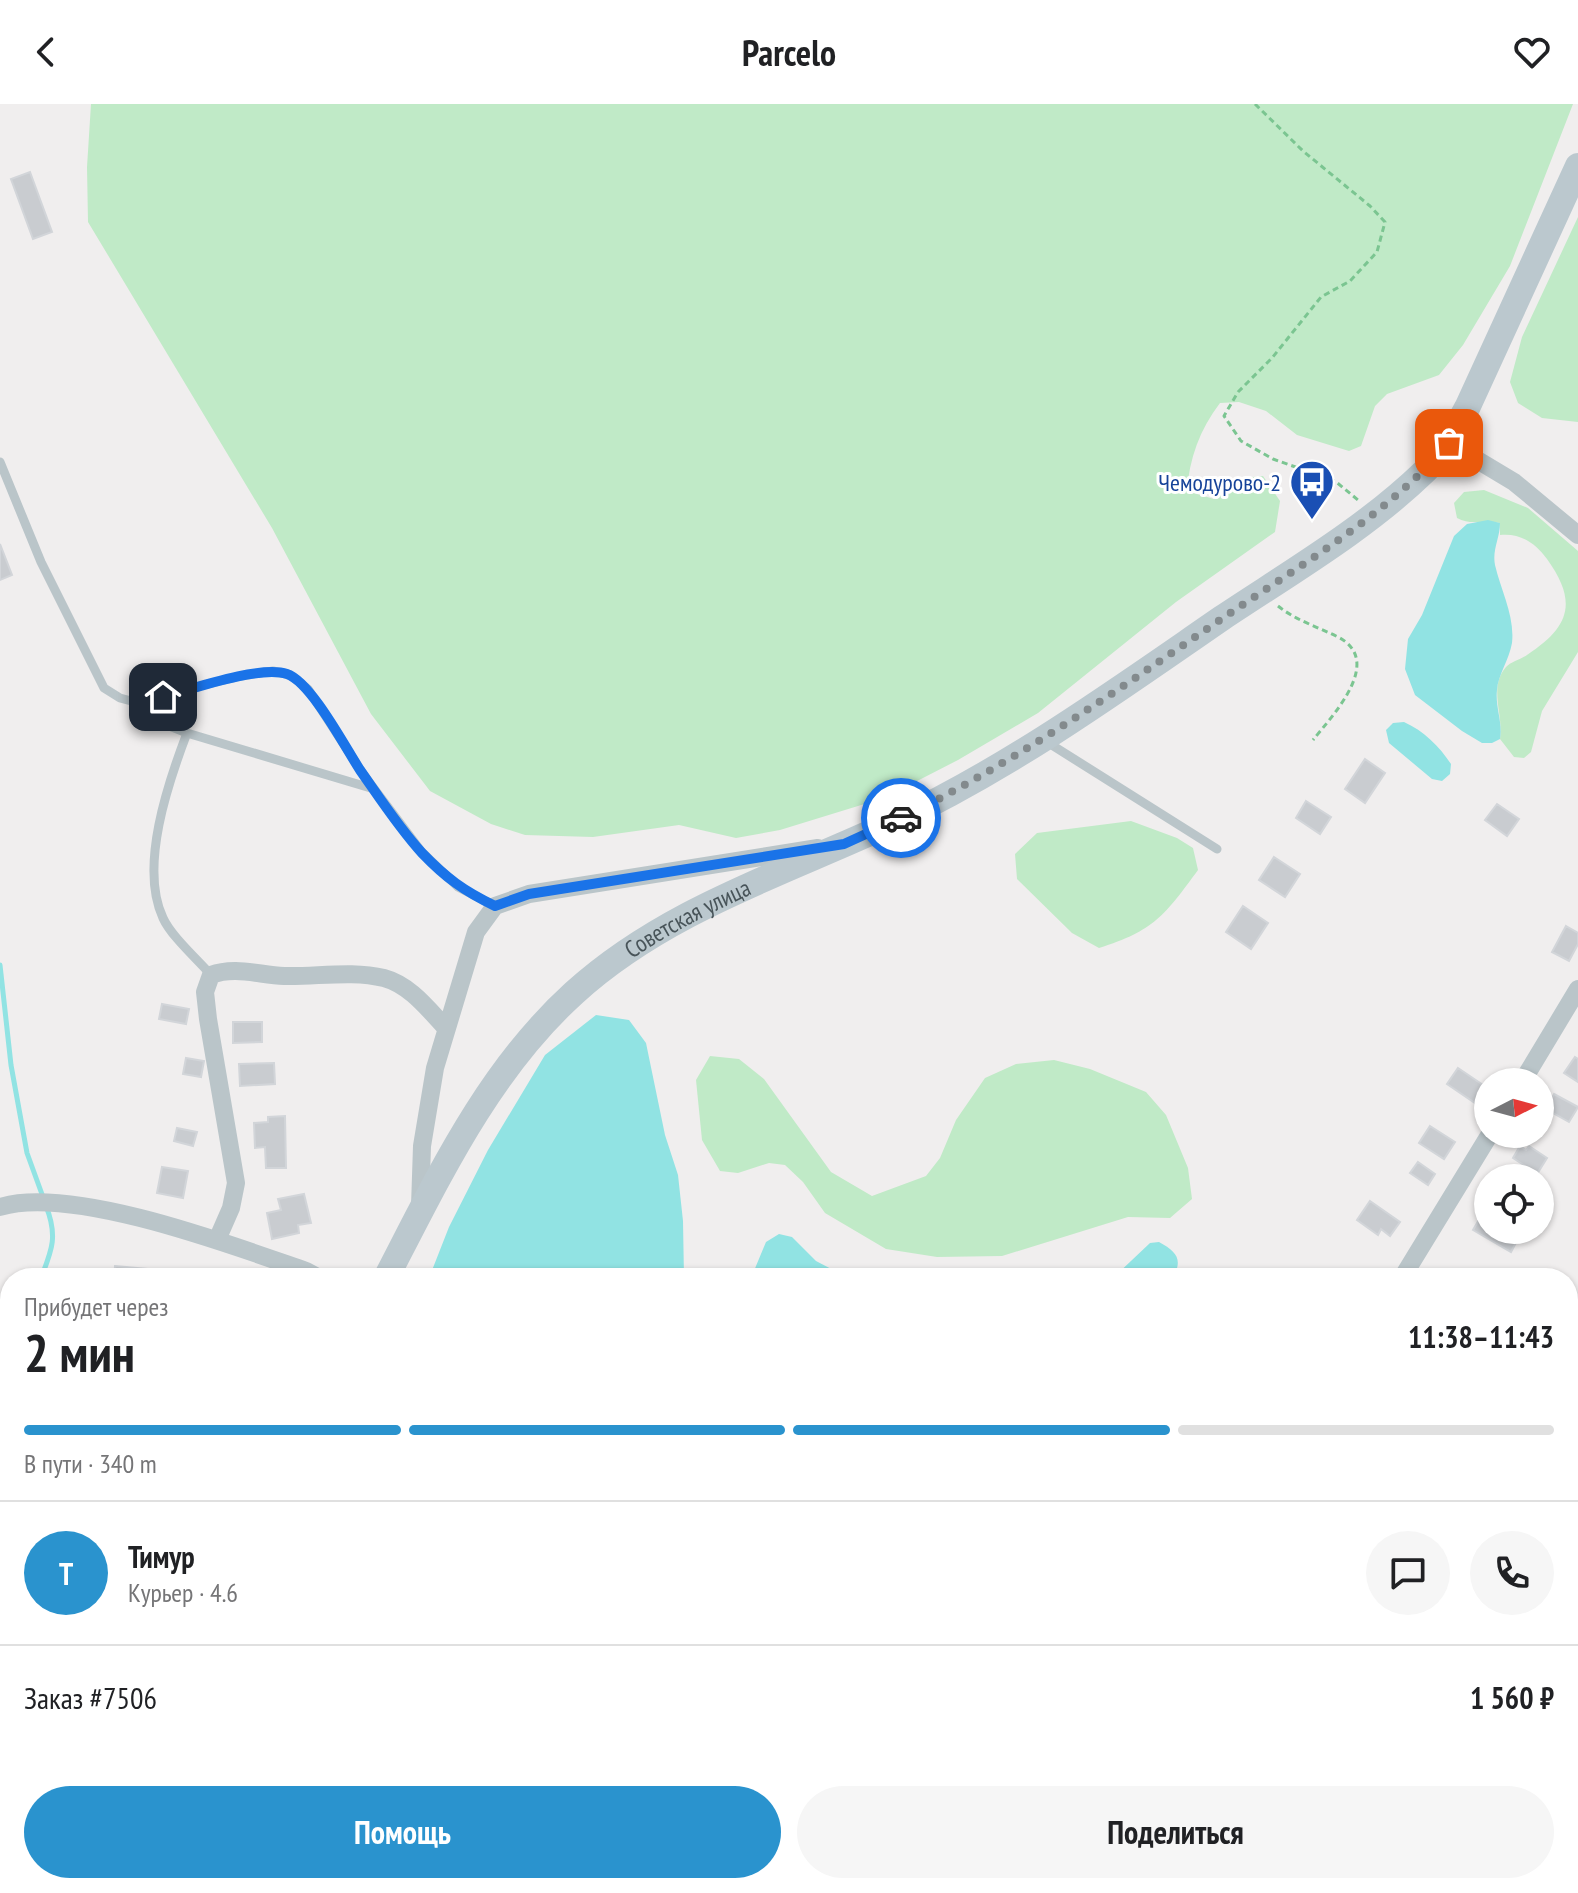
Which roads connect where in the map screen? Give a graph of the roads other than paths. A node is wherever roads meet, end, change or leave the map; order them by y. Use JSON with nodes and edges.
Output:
{"nodes":[{"id":1,"x":1578,"y":166,"type":"edge"},
{"id":2,"x":1449,"y":443,"type":"junction"},
{"id":3,"x":0,"y":462,"type":"edge"},
{"id":4,"x":1578,"y":535,"type":"edge"},
{"id":5,"x":135,"y":702,"type":"junction"},
{"id":6,"x":187,"y":733,"type":"junction"},
{"id":7,"x":1043,"y":740,"type":"junction"},
{"id":8,"x":375,"y":790,"type":"junction"},
{"id":9,"x":844,"y":844,"type":"junction"},
{"id":10,"x":1217,"y":849,"type":"dead end"},
{"id":11,"x":495,"y":906,"type":"junction"},
{"id":12,"x":211,"y":975,"type":"junction"},
{"id":13,"x":1578,"y":989,"type":"edge"},
{"id":14,"x":446,"y":1028,"type":"junction"},
{"id":15,"x":1530,"y":1068,"type":"edge"},
{"id":16,"x":1481,"y":1148,"type":"edge"},
{"id":17,"x":0,"y":1207,"type":"edge"},
{"id":18,"x":419,"y":1213,"type":"junction"},
{"id":19,"x":217,"y":1240,"type":"junction"},
{"id":20,"x":297,"y":1268,"type":"edge"},
{"id":21,"x":391,"y":1268,"type":"edge"},
{"id":22,"x":1408,"y":1268,"type":"edge"}],
"edges":[{"from":1,"to":2,"type":"street","name":"Советская улица"},
{"from":2,"to":4,"type":"street"},
{"from":2,"to":7,"type":"street","name":"Советская улица"},
{"from":3,"to":5,"type":"lane"},
{"from":5,"to":6,"type":"lane"},
{"from":5,"to":8,"type":"lane"},
{"from":6,"to":8,"type":"lane"},
{"from":6,"to":12,"type":"lane"},
{"from":7,"to":9,"type":"street","name":"Советская улица"},
{"from":7,"to":10,"type":"lane"},
{"from":8,"to":11,"type":"lane"},
{"from":9,"to":11,"type":"street"},
{"from":9,"to":18,"type":"street","name":"Советская улица"},
{"from":11,"to":14,"type":"street"},
{"from":12,"to":14,"type":"street"},
{"from":12,"to":19,"type":"street"},
{"from":13,"to":15,"type":"street"},
{"from":14,"to":18,"type":"street"},
{"from":16,"to":22,"type":"street"},
{"from":17,"to":19,"type":"street"},
{"from":18,"to":21,"type":"street","name":"Советская улица"},
{"from":19,"to":20,"type":"street"}]}
